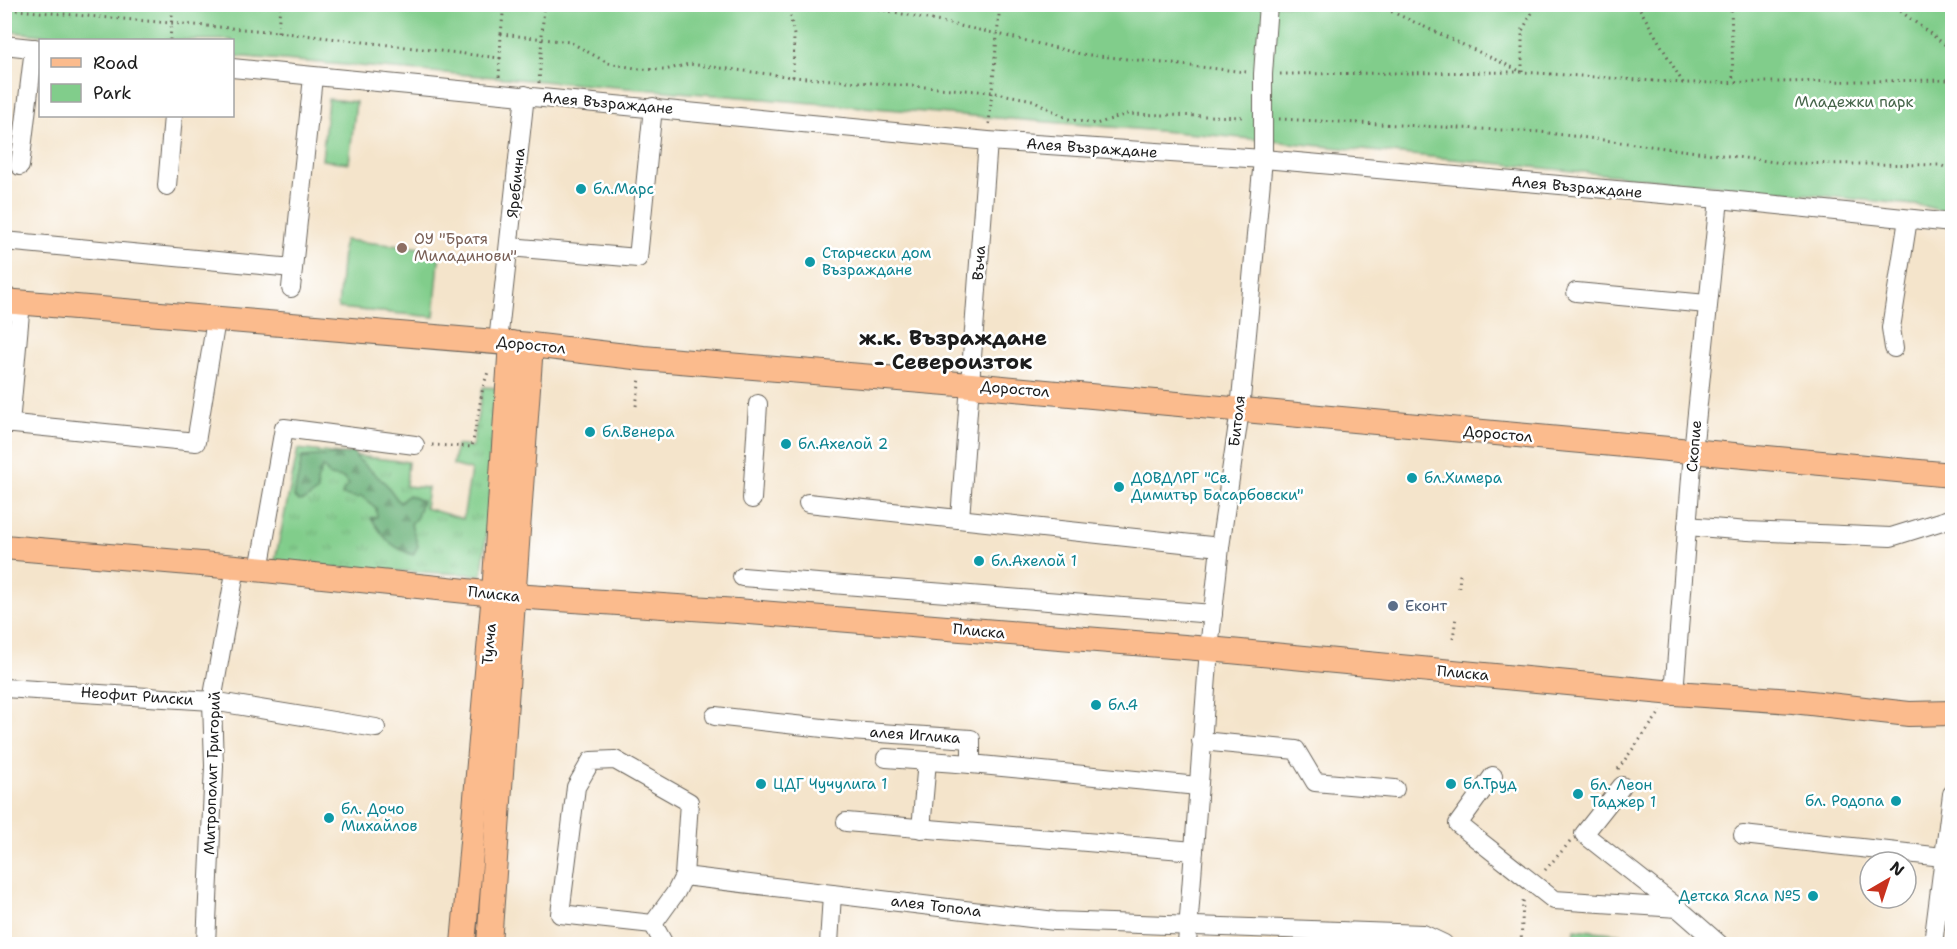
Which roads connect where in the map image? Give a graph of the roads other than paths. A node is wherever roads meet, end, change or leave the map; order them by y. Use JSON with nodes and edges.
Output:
{"nodes":[{"id":1,"x":1268,"y":4,"type":"edge"},
{"id":2,"x":4,"y":45,"type":"edge"},
{"id":3,"x":37,"y":49,"type":"edge"},
{"id":4,"x":234,"y":68,"type":"edge"},
{"id":5,"x":313,"y":77,"type":"junction"},
{"id":6,"x":532,"y":96,"type":"junction"},
{"id":7,"x":653,"y":107,"type":"junction"},
{"id":8,"x":173,"y":117,"type":"edge"},
{"id":9,"x":988,"y":141,"type":"junction"},
{"id":10,"x":1263,"y":159,"type":"junction"},
{"id":11,"x":20,"y":166,"type":"dead end"},
{"id":12,"x":168,"y":186,"type":"dead end"},
{"id":13,"x":1719,"y":199,"type":"junction"},
{"id":14,"x":1908,"y":219,"type":"junction"},
{"id":15,"x":1953,"y":223,"type":"edge"},
{"id":16,"x":4,"y":241,"type":"edge"},
{"id":17,"x":509,"y":247,"type":"junction"},
{"id":18,"x":293,"y":268,"type":"junction"},
{"id":19,"x":291,"y":288,"type":"dead end"},
{"id":20,"x":1576,"y":292,"type":"dead end"},
{"id":21,"x":13,"y":302,"type":"edge"},
{"id":22,"x":1707,"y":304,"type":"junction"},
{"id":23,"x":216,"y":320,"type":"junction"},
{"id":24,"x":513,"y":343,"type":"junction"},
{"id":25,"x":1894,"y":348,"type":"dead end"},
{"id":26,"x":971,"y":385,"type":"junction"},
{"id":27,"x":758,"y":404,"type":"dead end"},
{"id":28,"x":1240,"y":410,"type":"junction"},
{"id":29,"x":7,"y":424,"type":"edge"},
{"id":30,"x":415,"y":445,"type":"road end"},
{"id":31,"x":1693,"y":452,"type":"junction"},
{"id":32,"x":1953,"y":475,"type":"edge"},
{"id":33,"x":752,"y":499,"type":"dead end"},
{"id":34,"x":808,"y":503,"type":"dead end"},
{"id":35,"x":1953,"y":518,"type":"edge"},
{"id":36,"x":960,"y":519,"type":"junction"},
{"id":37,"x":1687,"y":526,"type":"junction"},
{"id":38,"x":4,"y":547,"type":"edge"},
{"id":39,"x":1220,"y":547,"type":"junction"},
{"id":40,"x":248,"y":569,"type":"junction"},
{"id":41,"x":742,"y":577,"type":"dead end"},
{"id":42,"x":504,"y":595,"type":"junction"},
{"id":43,"x":1213,"y":614,"type":"junction"},
{"id":44,"x":1209,"y":649,"type":"junction"},
{"id":45,"x":4,"y":688,"type":"edge"},
{"id":46,"x":1674,"y":693,"type":"junction"},
{"id":47,"x":212,"y":701,"type":"junction"},
{"id":48,"x":1953,"y":713,"type":"edge"},
{"id":49,"x":715,"y":716,"type":"dead end"},
{"id":50,"x":376,"y":728,"type":"dead end"},
{"id":51,"x":1201,"y":741,"type":"junction"},
{"id":52,"x":886,"y":758,"type":"dead end"},
{"id":53,"x":927,"y":761,"type":"junction"},
{"id":54,"x":971,"y":764,"type":"junction"},
{"id":55,"x":1493,"y":776,"type":"dead end"},
{"id":56,"x":1198,"y":786,"type":"junction"},
{"id":57,"x":1622,"y":786,"type":"dead end"},
{"id":58,"x":1395,"y":789,"type":"dead end"},
{"id":59,"x":1953,"y":794,"type":"edge"},
{"id":60,"x":846,"y":822,"type":"dead end"},
{"id":61,"x":921,"y":829,"type":"junction"},
{"id":62,"x":1743,"y":835,"type":"dead end"},
{"id":63,"x":1194,"y":851,"type":"junction"},
{"id":64,"x":1943,"y":857,"type":"junction"},
{"id":65,"x":684,"y":876,"type":"junction"},
{"id":66,"x":832,"y":894,"type":"junction"},
{"id":67,"x":1678,"y":908,"type":"junction"},
{"id":68,"x":653,"y":924,"type":"junction"},
{"id":69,"x":1189,"y":925,"type":"junction"},
{"id":70,"x":1354,"y":938,"type":"edge"},
{"id":71,"x":206,"y":945,"type":"edge"},
{"id":72,"x":463,"y":945,"type":"edge"},
{"id":73,"x":489,"y":945,"type":"edge"},
{"id":74,"x":664,"y":945,"type":"edge"},
{"id":75,"x":830,"y":945,"type":"edge"},
{"id":76,"x":1187,"y":945,"type":"edge"},
{"id":77,"x":1444,"y":945,"type":"edge"},
{"id":78,"x":1719,"y":945,"type":"edge"},
{"id":79,"x":1933,"y":945,"type":"edge"}],
"edges":[{"from":1,"to":10,"type":"street","name":"Битоля"},
{"from":2,"to":3,"type":"street"},
{"from":3,"to":11,"type":"street"},
{"from":4,"to":5,"type":"street","name":"Алея Възраждане"},
{"from":5,"to":6,"type":"street","name":"Алея Възраждане"},
{"from":5,"to":18,"type":"street"},
{"from":6,"to":7,"type":"street","name":"Алея Възраждане"},
{"from":6,"to":17,"type":"street","name":"Яребична"},
{"from":7,"to":9,"type":"street","name":"Алея Възраждане"},
{"from":7,"to":17,"type":"street"},
{"from":8,"to":12,"type":"street"},
{"from":9,"to":10,"type":"street","name":"Алея Възраждане"},
{"from":9,"to":26,"type":"street","name":"Въча"},
{"from":10,"to":13,"type":"street","name":"Алея Възраждане"},
{"from":10,"to":28,"type":"street","name":"Битоля"},
{"from":13,"to":14,"type":"street","name":"Алея Възраждане"},
{"from":13,"to":22,"type":"street","name":"Скопие"},
{"from":14,"to":15,"type":"street","name":"Алея Възраждане"},
{"from":14,"to":25,"type":"street"},
{"from":16,"to":18,"type":"street"},
{"from":17,"to":24,"type":"street","name":"Яребична"},
{"from":18,"to":19,"type":"street"},
{"from":20,"to":22,"type":"street"},
{"from":21,"to":23,"type":"main road","name":"Доростол"},
{"from":21,"to":29,"type":"street"},
{"from":22,"to":31,"type":"street","name":"Скопие"},
{"from":23,"to":24,"type":"main road","name":"Доростол"},
{"from":23,"to":29,"type":"street"},
{"from":24,"to":26,"type":"main road","name":"Доростол"},
{"from":24,"to":42,"type":"main road","name":"Тулча"},
{"from":26,"to":28,"type":"main road","name":"Доростол"},
{"from":26,"to":36,"type":"street","name":"Въча"},
{"from":27,"to":33,"type":"street"},
{"from":28,"to":31,"type":"main road","name":"Доростол"},
{"from":28,"to":39,"type":"street","name":"Битоля"},
{"from":30,"to":40,"type":"street","name":"Митрополит Григорий"},
{"from":31,"to":32,"type":"main road","name":"Доростол"},
{"from":31,"to":37,"type":"street","name":"Скопие"},
{"from":34,"to":36,"type":"street"},
{"from":35,"to":37,"type":"street"},
{"from":36,"to":39,"type":"street"},
{"from":37,"to":46,"type":"street","name":"Скопие"},
{"from":38,"to":40,"type":"main road","name":"Плиска"},
{"from":39,"to":43,"type":"street","name":"Битоля"},
{"from":40,"to":42,"type":"main road","name":"Плиска"},
{"from":40,"to":47,"type":"street","name":"Митрополит Григорий"},
{"from":41,"to":43,"type":"street"},
{"from":42,"to":44,"type":"main road","name":"Плиска"},
{"from":42,"to":72,"type":"main road","name":"Тулча"},
{"from":42,"to":73,"type":"main road","name":"Тулча"},
{"from":43,"to":44,"type":"street","name":"Битоля"},
{"from":44,"to":46,"type":"main road","name":"Плиска"},
{"from":44,"to":51,"type":"street","name":"Битоля"},
{"from":45,"to":47,"type":"street","name":"Неофит Рилски"},
{"from":46,"to":48,"type":"main road","name":"Плиска"},
{"from":47,"to":50,"type":"street","name":"Неофит Рилски"},
{"from":47,"to":71,"type":"street","name":"Митрополит Григорий"},
{"from":49,"to":54,"type":"street","name":"алея Иглика"},
{"from":51,"to":56,"type":"street","name":"Битоля"},
{"from":51,"to":58,"type":"street"},
{"from":52,"to":53,"type":"street"},
{"from":53,"to":54,"type":"street"},
{"from":53,"to":61,"type":"street"},
{"from":54,"to":56,"type":"street","name":"алея Иглика"},
{"from":55,"to":67,"type":"street"},
{"from":56,"to":63,"type":"street","name":"Битоля"},
{"from":57,"to":67,"type":"street"},
{"from":59,"to":64,"type":"street"},
{"from":60,"to":61,"type":"street"},
{"from":61,"to":63,"type":"street"},
{"from":62,"to":64,"type":"street"},
{"from":63,"to":69,"type":"street","name":"Битоля"},
{"from":64,"to":79,"type":"street"},
{"from":65,"to":66,"type":"street","name":"алея Топола"},
{"from":65,"to":68,"type":"street"},
{"from":65,"to":68,"type":"street"},
{"from":66,"to":69,"type":"street","name":"алея Топола"},
{"from":66,"to":75,"type":"street"},
{"from":67,"to":78,"type":"street"},
{"from":68,"to":74,"type":"street"},
{"from":69,"to":70,"type":"street","name":"алея Топола"},
{"from":69,"to":76,"type":"street","name":"Битоля"},
{"from":70,"to":77,"type":"street","name":"алея Топола"}]}
